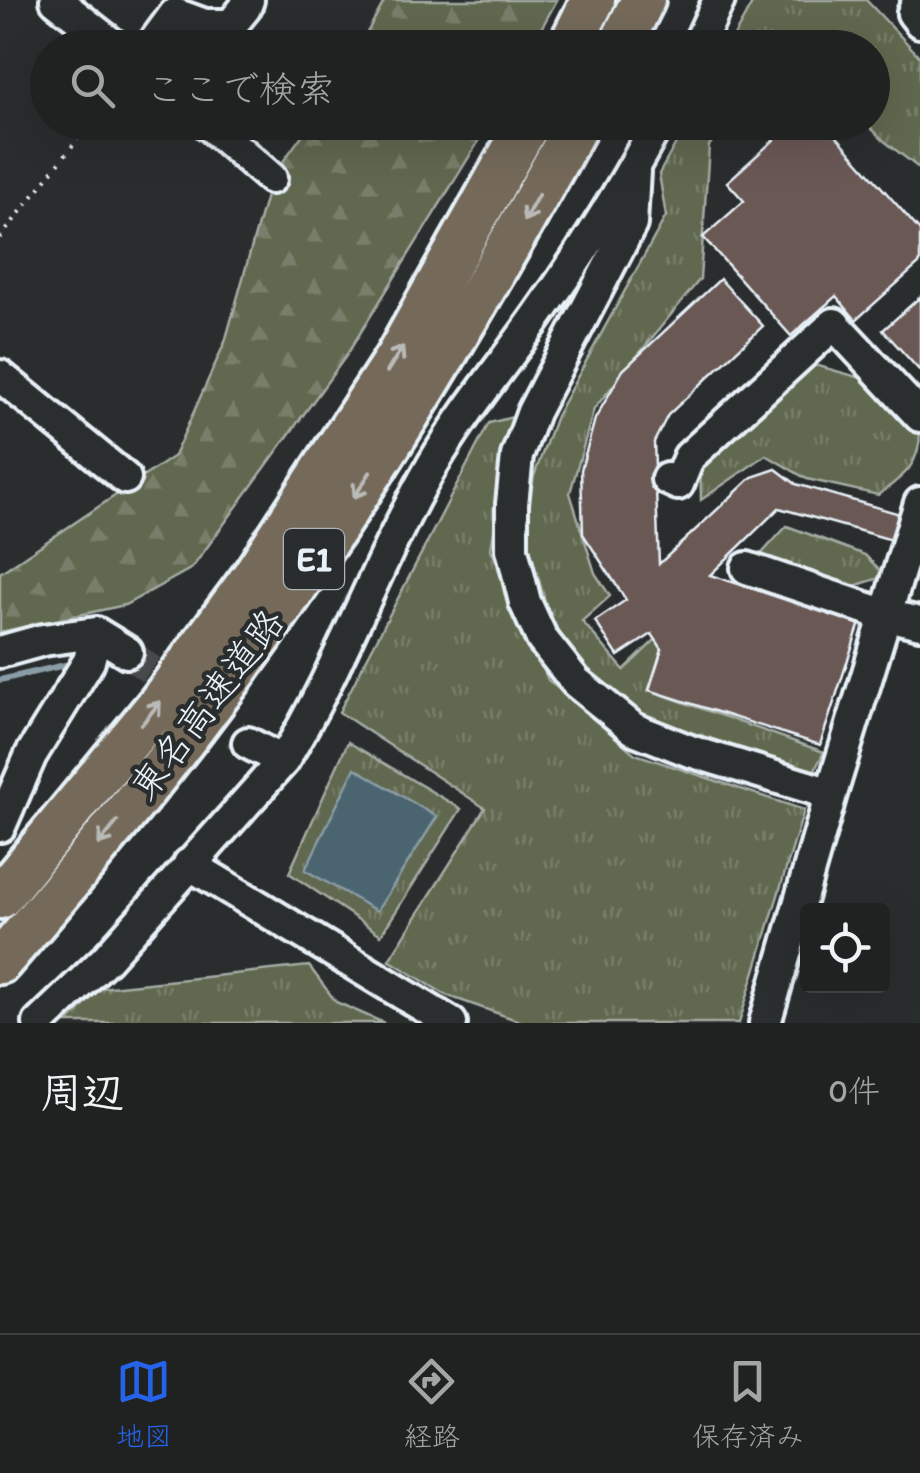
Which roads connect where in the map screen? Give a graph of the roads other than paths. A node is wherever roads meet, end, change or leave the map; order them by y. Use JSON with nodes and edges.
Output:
{"nodes":[{"id":1,"x":56,"y":0,"type":"edge"},
{"id":2,"x":248,"y":0,"type":"edge"},
{"id":3,"x":593,"y":0,"type":"edge"},
{"id":4,"x":644,"y":0,"type":"edge"},
{"id":5,"x":719,"y":0,"type":"edge"},
{"id":6,"x":94,"y":30,"type":"edge"},
{"id":7,"x":163,"y":30,"type":"edge"},
{"id":8,"x":578,"y":30,"type":"edge"},
{"id":9,"x":628,"y":30,"type":"edge"},
{"id":10,"x":705,"y":30,"type":"edge"},
{"id":11,"x":227,"y":140,"type":"edge"},
{"id":12,"x":519,"y":140,"type":"edge"},
{"id":13,"x":568,"y":140,"type":"edge"},
{"id":14,"x":649,"y":140,"type":"edge"},
{"id":15,"x":634,"y":168,"type":"junction"},
{"id":16,"x":271,"y":178,"type":"dead end"},
{"id":17,"x":0,"y":376,"type":"edge"},
{"id":18,"x":920,"y":416,"type":"edge"},
{"id":19,"x":125,"y":478,"type":"dead end"},
{"id":20,"x":668,"y":479,"type":"dead end"},
{"id":21,"x":920,"y":503,"type":"edge"},
{"id":22,"x":747,"y":568,"type":"dead end"},
{"id":23,"x":886,"y":615,"type":"junction"},
{"id":24,"x":920,"y":623,"type":"edge"},
{"id":25,"x":96,"y":632,"type":"junction"},
{"id":26,"x":0,"y":652,"type":"edge"},
{"id":27,"x":128,"y":652,"type":"tunnel mouth"},
{"id":28,"x":248,"y":742,"type":"tunnel mouth"},
{"id":29,"x":282,"y":761,"type":"junction"},
{"id":30,"x":831,"y":794,"type":"junction"},
{"id":31,"x":0,"y":826,"type":"edge"},
{"id":32,"x":190,"y":864,"type":"junction"},
{"id":33,"x":0,"y":897,"type":"edge"},
{"id":34,"x":0,"y":962,"type":"edge"},
{"id":35,"x":39,"y":1023,"type":"edge"},
{"id":36,"x":451,"y":1023,"type":"edge"},
{"id":37,"x":765,"y":1023,"type":"edge"}],
"edges":[{"from":1,"to":6,"type":"street"},
{"from":2,"to":7,"type":"street"},
{"from":3,"to":8,"type":"highway"},
{"from":4,"to":9,"type":"highway"},
{"from":5,"to":10,"type":"street"},
{"from":11,"to":16,"type":"street"},
{"from":33,"to":12,"type":"highway","name":"東名高速道路","number":"E1","one_way":true},
{"from":13,"to":34,"type":"highway","name":"東名高速道路","number":"E1","one_way":true},
{"from":14,"to":15,"type":"street"},
{"from":15,"to":29,"type":"street"},
{"from":15,"to":30,"type":"street"},
{"from":17,"to":19,"type":"street"},
{"from":18,"to":20,"type":"street"},
{"from":21,"to":23,"type":"street"},
{"from":22,"to":23,"type":"street"},
{"from":23,"to":24,"type":"street"},
{"from":23,"to":30,"type":"street"},
{"from":25,"to":26,"type":"street"},
{"from":25,"to":27,"type":"street"},
{"from":25,"to":31,"type":"street"},
{"from":28,"to":29,"type":"street"},
{"from":29,"to":32,"type":"street"},
{"from":30,"to":37,"type":"street"},
{"from":32,"to":35,"type":"street"},
{"from":32,"to":36,"type":"street"}]}
